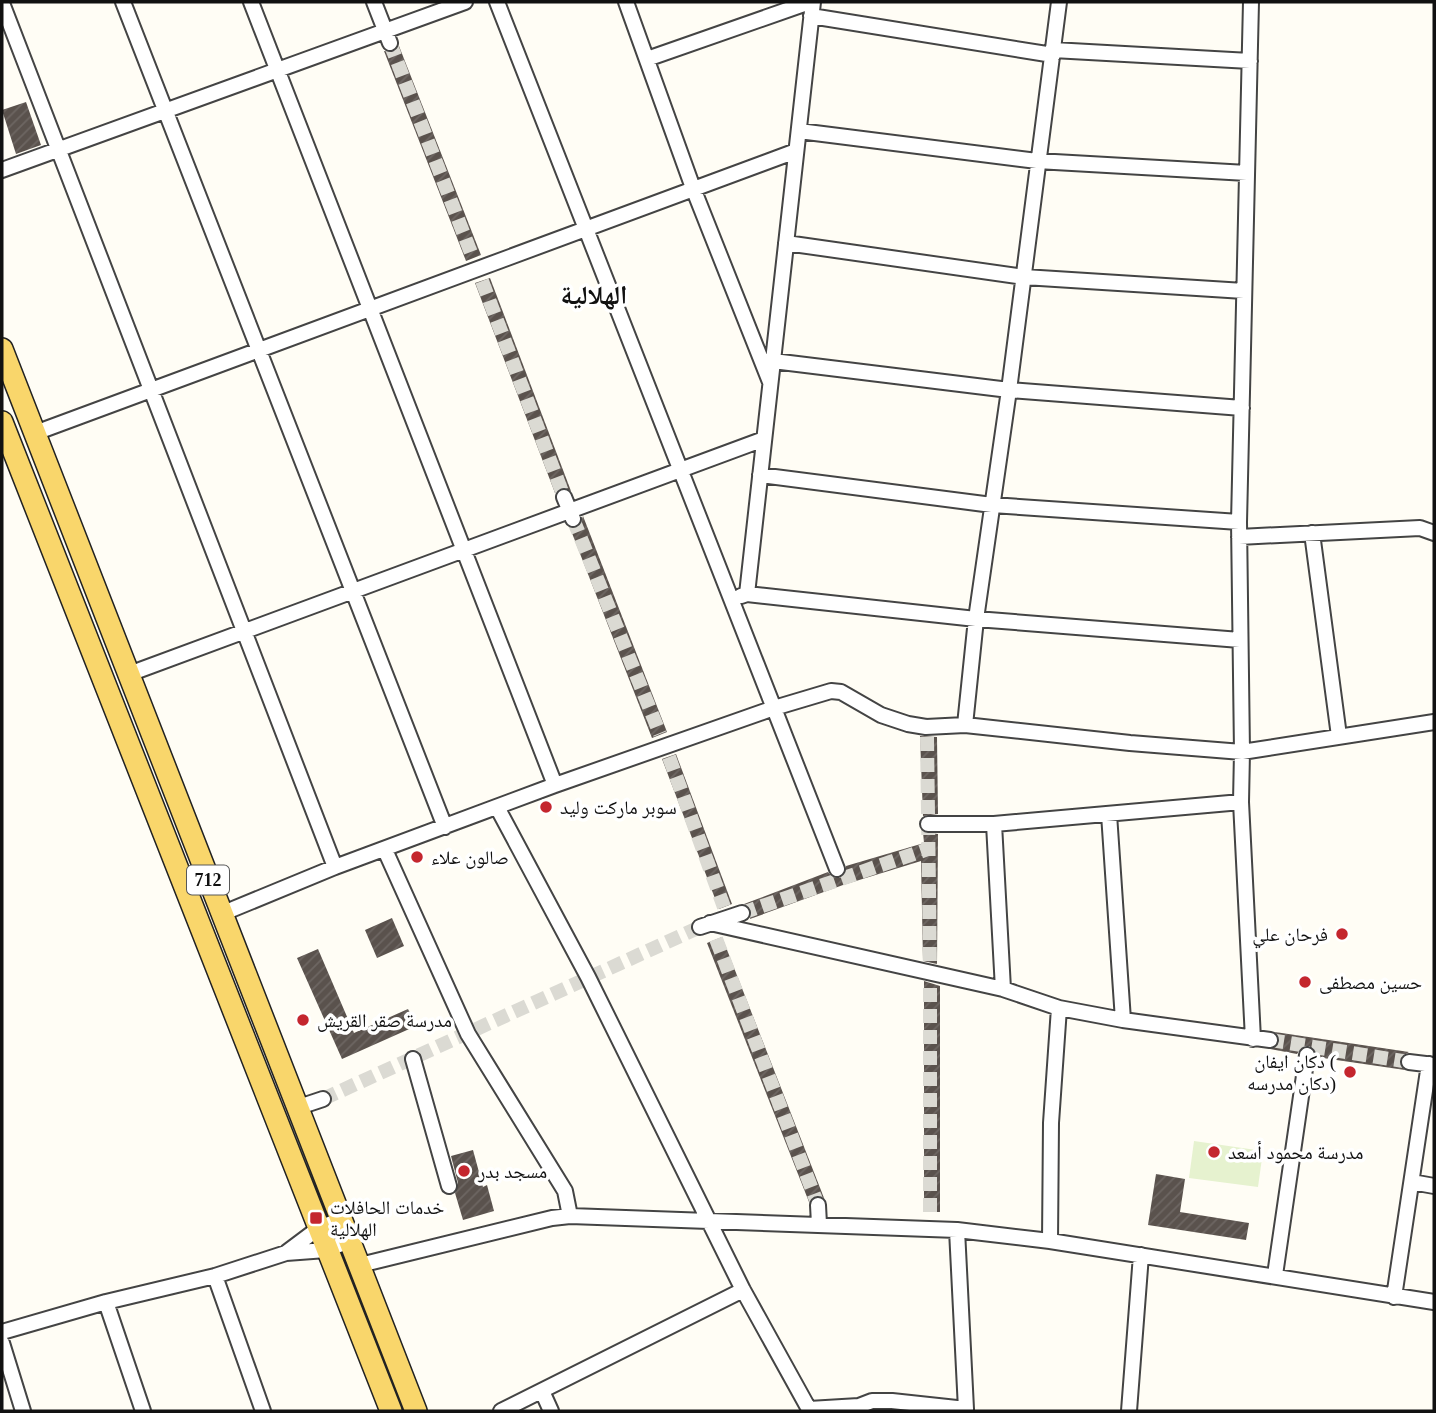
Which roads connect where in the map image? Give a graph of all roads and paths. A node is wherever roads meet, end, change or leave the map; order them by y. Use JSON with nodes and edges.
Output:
{"nodes":[{"id":1,"x":123,"y":2,"type":"edge"},
{"id":2,"x":251,"y":2,"type":"edge"},
{"id":3,"x":374,"y":2,"type":"edge"},
{"id":4,"x":466,"y":2,"type":"edge"},
{"id":5,"x":498,"y":2,"type":"edge"},
{"id":6,"x":626,"y":2,"type":"edge"},
{"id":7,"x":1059,"y":2,"type":"edge"},
{"id":8,"x":1251,"y":2,"type":"edge"},
{"id":9,"x":2,"y":4,"type":"edge"},
{"id":10,"x":812,"y":7,"type":"edge"},
{"id":11,"x":387,"y":37,"type":"junction"},
{"id":12,"x":1053,"y":52,"type":"junction"},
{"id":13,"x":647,"y":59,"type":"junction"},
{"id":14,"x":1250,"y":61,"type":"junction"},
{"id":15,"x":278,"y":70,"type":"junction"},
{"id":16,"x":166,"y":110,"type":"junction"},
{"id":17,"x":799,"y":131,"type":"junction"},
{"id":18,"x":58,"y":149,"type":"junction"},
{"id":19,"x":796,"y":151,"type":"junction"},
{"id":20,"x":1037,"y":161,"type":"junction"},
{"id":21,"x":2,"y":170,"type":"edge"},
{"id":22,"x":1247,"y":173,"type":"junction"},
{"id":23,"x":693,"y":188,"type":"junction"},
{"id":24,"x":586,"y":228,"type":"junction"},
{"id":25,"x":786,"y":243,"type":"junction"},
{"id":26,"x":1024,"y":277,"type":"junction"},
{"id":27,"x":1244,"y":291,"type":"junction"},
{"id":28,"x":370,"y":308,"type":"junction"},
{"id":29,"x":2,"y":349,"type":"edge"},
{"id":30,"x":259,"y":349,"type":"junction"},
{"id":31,"x":773,"y":361,"type":"junction"},
{"id":32,"x":770,"y":383,"type":"junction"},
{"id":33,"x":151,"y":390,"type":"junction"},
{"id":34,"x":1009,"y":390,"type":"junction"},
{"id":35,"x":1242,"y":408,"type":"junction"},
{"id":36,"x":2,"y":422,"type":"edge"},
{"id":37,"x":35,"y":433,"type":"junction"},
{"id":38,"x":764,"y":439,"type":"junction"},
{"id":39,"x":680,"y":469,"type":"junction"},
{"id":40,"x":760,"y":475,"type":"junction"},
{"id":41,"x":992,"y":505,"type":"junction"},
{"id":42,"x":1239,"y":529,"type":"junction"},
{"id":43,"x":1312,"y":533,"type":"junction"},
{"id":44,"x":1434,"y":533,"type":"edge"},
{"id":45,"x":463,"y":549,"type":"junction"},
{"id":46,"x":353,"y":590,"type":"junction"},
{"id":47,"x":740,"y":596,"type":"junction"},
{"id":48,"x":976,"y":619,"type":"junction"},
{"id":49,"x":243,"y":630,"type":"junction"},
{"id":50,"x":1240,"y":640,"type":"junction"},
{"id":51,"x":129,"y":674,"type":"junction"},
{"id":52,"x":774,"y":708,"type":"junction"},
{"id":53,"x":1434,"y":722,"type":"edge"},
{"id":54,"x":965,"y":724,"type":"junction"},
{"id":55,"x":1339,"y":736,"type":"junction"},
{"id":56,"x":1242,"y":752,"type":"junction"},
{"id":57,"x":555,"y":785,"type":"junction"},
{"id":58,"x":1241,"y":802,"type":"junction"},
{"id":59,"x":497,"y":807,"type":"junction"},
{"id":60,"x":1109,"y":814,"type":"junction"},
{"id":61,"x":928,"y":824,"type":"dead end"},
{"id":62,"x":994,"y":824,"type":"junction"},
{"id":63,"x":445,"y":827,"type":"junction"},
{"id":64,"x":385,"y":850,"type":"junction"},
{"id":65,"x":335,"y":867,"type":"junction"},
{"id":66,"x":837,"y":869,"type":"dead end"},
{"id":67,"x":732,"y":912,"type":"tunnel mouth"},
{"id":68,"x":221,"y":914,"type":"junction"},
{"id":69,"x":705,"y":925,"type":"junction"},
{"id":70,"x":716,"y":939,"type":"tunnel mouth"},
{"id":71,"x":1003,"y":989,"type":"junction"},
{"id":72,"x":1059,"y":1008,"type":"junction"},
{"id":73,"x":1123,"y":1020,"type":"junction"},
{"id":74,"x":1253,"y":1039,"type":"junction"},
{"id":75,"x":1270,"y":1040,"type":"tunnel mouth"},
{"id":76,"x":1307,"y":1055,"type":"dead end"},
{"id":77,"x":413,"y":1059,"type":"dead end"},
{"id":78,"x":1409,"y":1062,"type":"tunnel mouth"},
{"id":79,"x":1431,"y":1065,"type":"edge"},
{"id":80,"x":323,"y":1099,"type":"tunnel mouth"},
{"id":81,"x":299,"y":1107,"type":"junction"},
{"id":82,"x":1412,"y":1182,"type":"junction"},
{"id":83,"x":449,"y":1185,"type":"dead end"},
{"id":84,"x":1434,"y":1186,"type":"edge"},
{"id":85,"x":818,"y":1205,"type":"tunnel mouth"},
{"id":86,"x":930,"y":1212,"type":"tunnel mouth"},
{"id":87,"x":570,"y":1216,"type":"junction"},
{"id":88,"x":342,"y":1219,"type":"junction"},
{"id":89,"x":710,"y":1220,"type":"junction"},
{"id":90,"x":819,"y":1224,"type":"junction"},
{"id":91,"x":319,"y":1228,"type":"junction"},
{"id":92,"x":930,"y":1229,"type":"junction"},
{"id":93,"x":957,"y":1230,"type":"junction"},
{"id":94,"x":350,"y":1241,"type":"junction"},
{"id":95,"x":1049,"y":1241,"type":"junction"},
{"id":96,"x":326,"y":1250,"type":"junction"},
{"id":97,"x":286,"y":1253,"type":"junction"},
{"id":98,"x":1141,"y":1255,"type":"junction"},
{"id":99,"x":360,"y":1265,"type":"junction"},
{"id":100,"x":1275,"y":1275,"type":"junction"},
{"id":101,"x":215,"y":1276,"type":"junction"},
{"id":102,"x":743,"y":1290,"type":"junction"},
{"id":103,"x":1394,"y":1297,"type":"junction"},
{"id":104,"x":106,"y":1302,"type":"junction"},
{"id":105,"x":1434,"y":1302,"type":"edge"},
{"id":106,"x":2,"y":1332,"type":"edge"},
{"id":107,"x":2,"y":1343,"type":"edge"},
{"id":108,"x":542,"y":1391,"type":"junction"},
{"id":109,"x":809,"y":1410,"type":"edge"},
{"id":110,"x":23,"y":1411,"type":"edge"},
{"id":111,"x":144,"y":1411,"type":"edge"},
{"id":112,"x":263,"y":1411,"type":"edge"},
{"id":113,"x":391,"y":1411,"type":"edge"},
{"id":114,"x":416,"y":1411,"type":"edge"},
{"id":115,"x":501,"y":1411,"type":"edge"},
{"id":116,"x":551,"y":1411,"type":"edge"},
{"id":117,"x":1129,"y":1411,"type":"edge"}],
"edges":[{"from":1,"to":16,"type":"street"},
{"from":2,"to":15,"type":"street"},
{"from":3,"to":11,"type":"street"},
{"from":4,"to":11,"type":"street"},
{"from":5,"to":24,"type":"street"},
{"from":6,"to":13,"type":"street"},
{"from":7,"to":12,"type":"street"},
{"from":8,"to":14,"type":"street"},
{"from":9,"to":18,"type":"street"},
{"from":10,"to":12,"type":"street"},
{"from":10,"to":13,"type":"street"},
{"from":10,"to":17,"type":"street"},
{"from":11,"to":15,"type":"street"},
{"from":12,"to":14,"type":"street"},
{"from":12,"to":20,"type":"street"},
{"from":13,"to":23,"type":"street"},
{"from":14,"to":22,"type":"street"},
{"from":15,"to":16,"type":"street"},
{"from":15,"to":28,"type":"street"},
{"from":16,"to":18,"type":"street"},
{"from":16,"to":30,"type":"street"},
{"from":17,"to":19,"type":"street"},
{"from":17,"to":20,"type":"street"},
{"from":18,"to":21,"type":"street"},
{"from":18,"to":33,"type":"street"},
{"from":19,"to":23,"type":"street"},
{"from":19,"to":25,"type":"street"},
{"from":20,"to":22,"type":"street"},
{"from":20,"to":26,"type":"street"},
{"from":22,"to":27,"type":"street"},
{"from":23,"to":24,"type":"street"},
{"from":23,"to":32,"type":"street"},
{"from":24,"to":28,"type":"street"},
{"from":24,"to":39,"type":"street"},
{"from":25,"to":26,"type":"street"},
{"from":25,"to":31,"type":"street"},
{"from":26,"to":27,"type":"street"},
{"from":26,"to":34,"type":"street"},
{"from":27,"to":35,"type":"street"},
{"from":28,"to":30,"type":"street"},
{"from":28,"to":45,"type":"street"},
{"from":29,"to":37,"type":"main road","number":"712"},
{"from":30,"to":33,"type":"street"},
{"from":30,"to":46,"type":"street"},
{"from":31,"to":32,"type":"street"},
{"from":31,"to":34,"type":"street"},
{"from":32,"to":38,"type":"street"},
{"from":33,"to":37,"type":"street"},
{"from":33,"to":49,"type":"street"},
{"from":34,"to":35,"type":"street"},
{"from":34,"to":41,"type":"street"},
{"from":35,"to":42,"type":"street"},
{"from":36,"to":91,"type":"main road","number":"712"},
{"from":37,"to":51,"type":"main road","number":"712"},
{"from":38,"to":39,"type":"street"},
{"from":38,"to":40,"type":"street"},
{"from":39,"to":45,"type":"street"},
{"from":39,"to":47,"type":"street"},
{"from":40,"to":41,"type":"street"},
{"from":40,"to":47,"type":"street"},
{"from":41,"to":42,"type":"street"},
{"from":41,"to":48,"type":"street"},
{"from":42,"to":43,"type":"street"},
{"from":42,"to":50,"type":"street"},
{"from":43,"to":44,"type":"street"},
{"from":43,"to":55,"type":"street"},
{"from":45,"to":46,"type":"street"},
{"from":45,"to":57,"type":"street"},
{"from":46,"to":49,"type":"street"},
{"from":46,"to":63,"type":"street"},
{"from":47,"to":48,"type":"street"},
{"from":47,"to":52,"type":"street"},
{"from":48,"to":50,"type":"street"},
{"from":48,"to":54,"type":"street"},
{"from":49,"to":51,"type":"street"},
{"from":49,"to":65,"type":"street"},
{"from":50,"to":56,"type":"street"},
{"from":51,"to":68,"type":"main road","number":"712"},
{"from":52,"to":54,"type":"street"},
{"from":52,"to":57,"type":"street"},
{"from":52,"to":66,"type":"street"},
{"from":53,"to":55,"type":"street"},
{"from":54,"to":56,"type":"street"},
{"from":55,"to":56,"type":"street"},
{"from":56,"to":58,"type":"street"},
{"from":57,"to":59,"type":"street"},
{"from":58,"to":60,"type":"street"},
{"from":58,"to":74,"type":"street"},
{"from":59,"to":63,"type":"street"},
{"from":59,"to":89,"type":"street"},
{"from":60,"to":62,"type":"street"},
{"from":60,"to":73,"type":"street"},
{"from":61,"to":62,"type":"street"},
{"from":62,"to":71,"type":"street"},
{"from":63,"to":64,"type":"street"},
{"from":64,"to":65,"type":"street"},
{"from":64,"to":87,"type":"street"},
{"from":65,"to":68,"type":"street"},
{"from":67,"to":69,"type":"street"},
{"from":68,"to":81,"type":"main road","number":"712"},
{"from":69,"to":70,"type":"street"},
{"from":69,"to":71,"type":"street"},
{"from":71,"to":72,"type":"street"},
{"from":72,"to":73,"type":"street"},
{"from":72,"to":95,"type":"street"},
{"from":73,"to":74,"type":"street"},
{"from":74,"to":75,"type":"street"},
{"from":76,"to":100,"type":"street"},
{"from":77,"to":83,"type":"street"},
{"from":78,"to":79,"type":"street"},
{"from":79,"to":82,"type":"street"},
{"from":80,"to":81,"type":"street"},
{"from":81,"to":88,"type":"main road","number":"712"},
{"from":82,"to":84,"type":"street"},
{"from":82,"to":103,"type":"street"},
{"from":85,"to":90,"type":"street"},
{"from":86,"to":92,"type":"street"},
{"from":87,"to":89,"type":"street"},
{"from":87,"to":99,"type":"street"},
{"from":88,"to":91,"type":"street"},
{"from":88,"to":94,"type":"main road","number":"712"},
{"from":89,"to":90,"type":"street"},
{"from":89,"to":102,"type":"street"},
{"from":90,"to":92,"type":"street"},
{"from":91,"to":96,"type":"main road","number":"712"},
{"from":91,"to":97,"type":"street"},
{"from":92,"to":93,"type":"street"},
{"from":93,"to":95,"type":"street"},
{"from":93,"to":109,"type":"street"},
{"from":94,"to":96,"type":"street"},
{"from":94,"to":99,"type":"main road","number":"712"},
{"from":95,"to":98,"type":"street"},
{"from":96,"to":97,"type":"street"},
{"from":96,"to":113,"type":"main road","number":"712"},
{"from":97,"to":101,"type":"street"},
{"from":98,"to":100,"type":"street"},
{"from":98,"to":117,"type":"street"},
{"from":99,"to":114,"type":"main road","number":"712"},
{"from":100,"to":103,"type":"street"},
{"from":101,"to":104,"type":"street"},
{"from":101,"to":112,"type":"street"},
{"from":102,"to":108,"type":"street"},
{"from":102,"to":109,"type":"street"},
{"from":103,"to":105,"type":"street"},
{"from":104,"to":106,"type":"street"},
{"from":104,"to":111,"type":"street"},
{"from":107,"to":110,"type":"street"},
{"from":108,"to":115,"type":"street"},
{"from":108,"to":116,"type":"street"}]}
